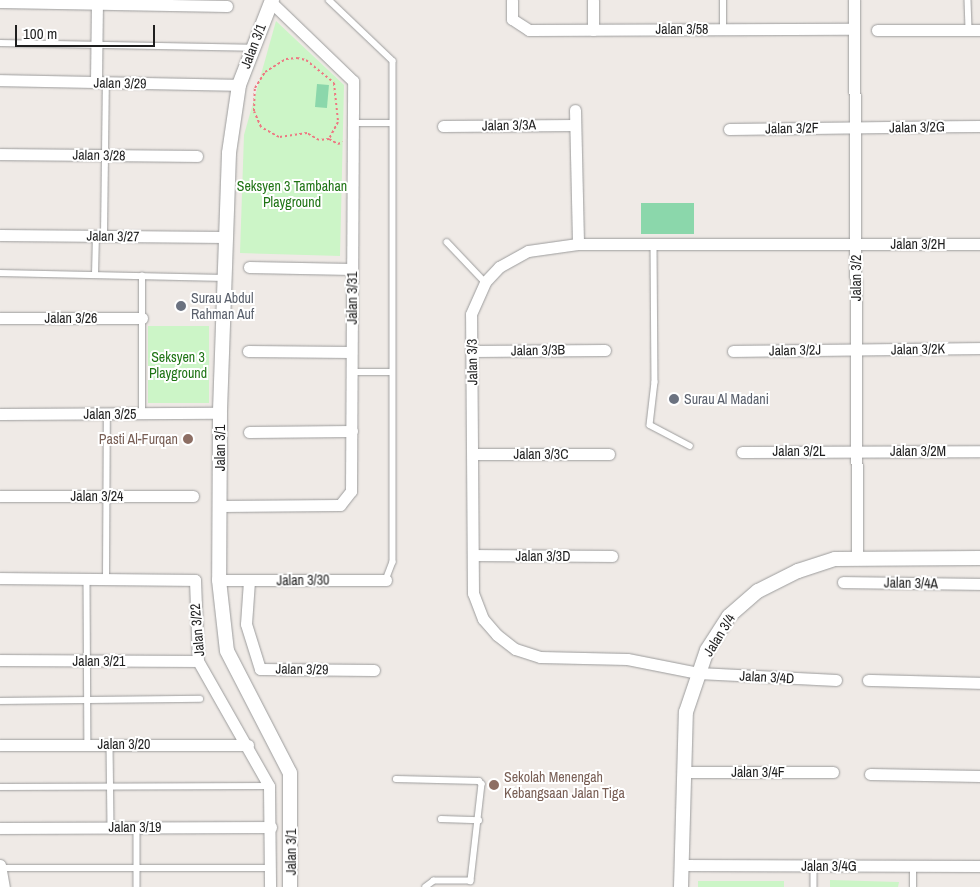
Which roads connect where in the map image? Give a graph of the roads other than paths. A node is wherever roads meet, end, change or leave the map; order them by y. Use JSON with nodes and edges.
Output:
{"nodes":[{"id":1,"x":329,"y":0,"type":"edge"},
{"id":2,"x":512,"y":0,"type":"edge"},
{"id":3,"x":593,"y":0,"type":"edge"},
{"id":4,"x":723,"y":0,"type":"edge"},
{"id":5,"x":854,"y":0,"type":"edge"},
{"id":6,"x":968,"y":0,"type":"edge"},
{"id":7,"x":271,"y":1,"type":"edge"},
{"id":8,"x":0,"y":2,"type":"edge"},
{"id":9,"x":42,"y":2,"type":"edge"},
{"id":10,"x":145,"y":2,"type":"edge"},
{"id":11,"x":97,"y":4,"type":"junction"},
{"id":12,"x":227,"y":6,"type":"dead end"},
{"id":13,"x":723,"y":29,"type":"junction"},
{"id":14,"x":854,"y":29,"type":"junction"},
{"id":15,"x":593,"y":30,"type":"junction"},
{"id":16,"x":877,"y":30,"type":"dead end"},
{"id":17,"x":974,"y":30,"type":"edge"},
{"id":18,"x":0,"y":43,"type":"edge"},
{"id":19,"x":96,"y":44,"type":"junction"},
{"id":20,"x":250,"y":48,"type":"junction"},
{"id":21,"x":1,"y":80,"type":"edge"},
{"id":22,"x":101,"y":82,"type":"junction"},
{"id":23,"x":239,"y":85,"type":"junction"},
{"id":24,"x":575,"y":110,"type":"dead end"},
{"id":25,"x":352,"y":123,"type":"junction"},
{"id":26,"x":392,"y":123,"type":"junction"},
{"id":27,"x":576,"y":125,"type":"junction"},
{"id":28,"x":443,"y":126,"type":"dead end"},
{"id":29,"x":980,"y":126,"type":"edge"},
{"id":30,"x":855,"y":127,"type":"junction"},
{"id":31,"x":729,"y":128,"type":"dead end"},
{"id":32,"x":0,"y":154,"type":"edge"},
{"id":33,"x":105,"y":155,"type":"junction"},
{"id":34,"x":197,"y":156,"type":"dead end"},
{"id":35,"x":0,"y":234,"type":"edge"},
{"id":36,"x":100,"y":236,"type":"junction"},
{"id":37,"x":226,"y":237,"type":"junction"},
{"id":38,"x":447,"y":242,"type":"dead end"},
{"id":39,"x":578,"y":244,"type":"junction"},
{"id":40,"x":856,"y":244,"type":"junction"},
{"id":41,"x":980,"y":244,"type":"edge"},
{"id":42,"x":654,"y":245,"type":"junction"},
{"id":43,"x":249,"y":267,"type":"dead end"},
{"id":44,"x":352,"y":269,"type":"junction"},
{"id":45,"x":0,"y":274,"type":"edge"},
{"id":46,"x":95,"y":275,"type":"junction"},
{"id":47,"x":142,"y":276,"type":"junction"},
{"id":48,"x":225,"y":278,"type":"junction"},
{"id":49,"x":485,"y":282,"type":"junction"},
{"id":50,"x":0,"y":318,"type":"edge"},
{"id":51,"x":142,"y":318,"type":"junction"},
{"id":52,"x":980,"y":348,"type":"edge"},
{"id":53,"x":856,"y":349,"type":"junction"},
{"id":54,"x":605,"y":350,"type":"dead end"},
{"id":55,"x":248,"y":351,"type":"dead end"},
{"id":56,"x":472,"y":351,"type":"junction"},
{"id":57,"x":733,"y":351,"type":"dead end"},
{"id":58,"x":351,"y":352,"type":"junction"},
{"id":59,"x":351,"y":372,"type":"junction"},
{"id":60,"x":392,"y":372,"type":"junction"},
{"id":61,"x":220,"y":413,"type":"junction"},
{"id":62,"x":0,"y":414,"type":"edge"},
{"id":63,"x":107,"y":414,"type":"junction"},
{"id":64,"x":142,"y":414,"type":"junction"},
{"id":65,"x":352,"y":431,"type":"junction"},
{"id":66,"x":249,"y":432,"type":"dead end"},
{"id":67,"x":690,"y":446,"type":"dead end"},
{"id":68,"x":857,"y":451,"type":"junction"},
{"id":69,"x":980,"y":451,"type":"edge"},
{"id":70,"x":742,"y":452,"type":"dead end"},
{"id":71,"x":473,"y":454,"type":"junction"},
{"id":72,"x":609,"y":454,"type":"dead end"},
{"id":73,"x":0,"y":496,"type":"edge"},
{"id":74,"x":106,"y":496,"type":"junction"},
{"id":75,"x":193,"y":496,"type":"dead end"},
{"id":76,"x":220,"y":506,"type":"junction"},
{"id":77,"x":474,"y":555,"type":"junction"},
{"id":78,"x":612,"y":556,"type":"dead end"},
{"id":79,"x":858,"y":557,"type":"junction"},
{"id":80,"x":980,"y":558,"type":"edge"},
{"id":81,"x":0,"y":578,"type":"edge"},
{"id":82,"x":87,"y":579,"type":"junction"},
{"id":83,"x":106,"y":579,"type":"junction"},
{"id":84,"x":219,"y":580,"type":"junction"},
{"id":85,"x":386,"y":580,"type":"joint"},
{"id":86,"x":248,"y":581,"type":"junction"},
{"id":87,"x":843,"y":582,"type":"dead end"},
{"id":88,"x":980,"y":584,"type":"edge"},
{"id":89,"x":0,"y":660,"type":"edge"},
{"id":90,"x":198,"y":660,"type":"junction"},
{"id":91,"x":88,"y":661,"type":"junction"},
{"id":92,"x":673,"y":669,"type":"joint"},
{"id":93,"x":374,"y":670,"type":"dead end"},
{"id":94,"x":698,"y":673,"type":"junction"},
{"id":95,"x":836,"y":680,"type":"dead end"},
{"id":96,"x":868,"y":680,"type":"dead end"},
{"id":97,"x":980,"y":684,"type":"edge"},
{"id":98,"x":200,"y":699,"type":"dead end"},
{"id":99,"x":88,"y":700,"type":"junction"},
{"id":100,"x":0,"y":701,"type":"edge"},
{"id":101,"x":88,"y":744,"type":"junction"},
{"id":102,"x":110,"y":744,"type":"junction"},
{"id":103,"x":0,"y":745,"type":"edge"},
{"id":104,"x":248,"y":745,"type":"junction"},
{"id":105,"x":683,"y":772,"type":"junction"},
{"id":106,"x":833,"y":772,"type":"dead end"},
{"id":107,"x":870,"y":774,"type":"dead end"},
{"id":108,"x":980,"y":776,"type":"edge"},
{"id":109,"x":396,"y":779,"type":"dead end"},
{"id":110,"x":269,"y":786,"type":"junction"},
{"id":111,"x":0,"y":787,"type":"edge"},
{"id":112,"x":110,"y":787,"type":"junction"},
{"id":113,"x":442,"y":819,"type":"dead end"},
{"id":114,"x":479,"y":820,"type":"junction"},
{"id":115,"x":137,"y":827,"type":"junction"},
{"id":116,"x":271,"y":827,"type":"junction"},
{"id":117,"x":0,"y":828,"type":"edge"},
{"id":118,"x":111,"y":828,"type":"junction"},
{"id":119,"x":682,"y":865,"type":"junction"},
{"id":120,"x":0,"y":866,"type":"edge"},
{"id":121,"x":814,"y":866,"type":"junction"},
{"id":122,"x":913,"y":867,"type":"junction"},
{"id":123,"x":978,"y":867,"type":"edge"},
{"id":124,"x":137,"y":868,"type":"junction"},
{"id":125,"x":270,"y":868,"type":"junction"},
{"id":126,"x":465,"y":885,"type":"edge"},
{"id":127,"x":4,"y":887,"type":"edge"},
{"id":128,"x":137,"y":887,"type":"edge"},
{"id":129,"x":270,"y":887,"type":"edge"},
{"id":130,"x":290,"y":887,"type":"edge"},
{"id":131,"x":426,"y":887,"type":"edge"},
{"id":132,"x":681,"y":887,"type":"edge"},
{"id":133,"x":814,"y":887,"type":"edge"},
{"id":134,"x":913,"y":887,"type":"edge"}],
"edges":[{"from":1,"to":26,"type":"lane"},
{"from":2,"to":15,"type":"street","name":"Jalan 3/58"},
{"from":3,"to":15,"type":"street"},
{"from":4,"to":13,"type":"lane"},
{"from":5,"to":14,"type":"street","name":"Jalan 3/2"},
{"from":6,"to":17,"type":"lane"},
{"from":7,"to":20,"type":"street","name":"Jalan 3/1"},
{"from":7,"to":25,"type":"street","name":"Jalan 3/31"},
{"from":8,"to":9,"type":"street"},
{"from":9,"to":11,"type":"street"},
{"from":10,"to":11,"type":"street"},
{"from":10,"to":12,"type":"street"},
{"from":11,"to":19,"type":"street"},
{"from":13,"to":14,"type":"street","name":"Jalan 3/58"},
{"from":13,"to":15,"type":"street","name":"Jalan 3/58"},
{"from":14,"to":30,"type":"street","name":"Jalan 3/2"},
{"from":16,"to":17,"type":"street"},
{"from":18,"to":19,"type":"lane"},
{"from":19,"to":20,"type":"lane"},
{"from":19,"to":22,"type":"street"},
{"from":20,"to":23,"type":"street","name":"Jalan 3/1"},
{"from":21,"to":22,"type":"street","name":"Jalan 3/29"},
{"from":22,"to":23,"type":"street","name":"Jalan 3/29"},
{"from":22,"to":33,"type":"lane"},
{"from":23,"to":37,"type":"street","name":"Jalan 3/1"},
{"from":24,"to":27,"type":"street"},
{"from":25,"to":26,"type":"lane"},
{"from":25,"to":44,"type":"street","name":"Jalan 3/31"},
{"from":26,"to":60,"type":"lane"},
{"from":27,"to":28,"type":"street","name":"Jalan 3/3A"},
{"from":27,"to":39,"type":"street"},
{"from":29,"to":30,"type":"street","name":"Jalan 3/2G"},
{"from":30,"to":31,"type":"street","name":"Jalan 3/2F"},
{"from":30,"to":40,"type":"street","name":"Jalan 3/2"},
{"from":32,"to":33,"type":"street","name":"Jalan 3/28"},
{"from":33,"to":34,"type":"street","name":"Jalan 3/28"},
{"from":33,"to":36,"type":"lane"},
{"from":35,"to":36,"type":"street","name":"Jalan 3/27"},
{"from":36,"to":37,"type":"street","name":"Jalan 3/27"},
{"from":36,"to":46,"type":"lane"},
{"from":37,"to":48,"type":"street","name":"Jalan 3/1"},
{"from":38,"to":49,"type":"lane"},
{"from":39,"to":42,"type":"street","name":"Jalan 3/3"},
{"from":39,"to":49,"type":"street","name":"Jalan 3/3"},
{"from":40,"to":41,"type":"street","name":"Jalan 3/2H"},
{"from":40,"to":42,"type":"street","name":"Jalan 3/3"},
{"from":40,"to":53,"type":"street","name":"Jalan 3/2"},
{"from":42,"to":67,"type":"lane"},
{"from":43,"to":44,"type":"street"},
{"from":44,"to":58,"type":"street","name":"Jalan 3/31"},
{"from":45,"to":46,"type":"lane"},
{"from":46,"to":47,"type":"lane"},
{"from":47,"to":48,"type":"lane"},
{"from":47,"to":51,"type":"lane"},
{"from":48,"to":61,"type":"street","name":"Jalan 3/1"},
{"from":49,"to":56,"type":"street","name":"Jalan 3/3"},
{"from":50,"to":51,"type":"street","name":"Jalan 3/26"},
{"from":51,"to":64,"type":"lane"},
{"from":52,"to":53,"type":"street","name":"Jalan 3/2K"},
{"from":53,"to":57,"type":"street","name":"Jalan 3/2J"},
{"from":53,"to":68,"type":"street","name":"Jalan 3/2"},
{"from":54,"to":56,"type":"street","name":"Jalan 3/3B"},
{"from":55,"to":58,"type":"street"},
{"from":56,"to":71,"type":"street","name":"Jalan 3/3"},
{"from":58,"to":59,"type":"street","name":"Jalan 3/31"},
{"from":59,"to":60,"type":"lane"},
{"from":59,"to":65,"type":"street","name":"Jalan 3/31"},
{"from":60,"to":85,"type":"lane"},
{"from":61,"to":64,"type":"street","name":"Jalan 3/25"},
{"from":61,"to":76,"type":"street","name":"Jalan 3/1"},
{"from":62,"to":63,"type":"street","name":"Jalan 3/25"},
{"from":63,"to":64,"type":"street","name":"Jalan 3/25"},
{"from":63,"to":74,"type":"lane"},
{"from":65,"to":66,"type":"street"},
{"from":65,"to":76,"type":"street","name":"Jalan 3/31"},
{"from":68,"to":69,"type":"street","name":"Jalan 3/2M"},
{"from":68,"to":70,"type":"street","name":"Jalan 3/2L"},
{"from":68,"to":79,"type":"street","name":"Jalan 3/2"},
{"from":71,"to":72,"type":"street","name":"Jalan 3/3C"},
{"from":71,"to":77,"type":"street","name":"Jalan 3/3"},
{"from":73,"to":74,"type":"street","name":"Jalan 3/24"},
{"from":74,"to":75,"type":"street","name":"Jalan 3/24"},
{"from":74,"to":83,"type":"lane"},
{"from":76,"to":84,"type":"street","name":"Jalan 3/1"},
{"from":77,"to":78,"type":"street","name":"Jalan 3/3D"},
{"from":77,"to":92,"type":"street","name":"Jalan 3/3"},
{"from":79,"to":80,"type":"street","name":"Jalan 3/4"},
{"from":79,"to":94,"type":"street","name":"Jalan 3/4"},
{"from":81,"to":82,"type":"street","name":"Jalan 3/22"},
{"from":82,"to":83,"type":"street","name":"Jalan 3/22"},
{"from":82,"to":91,"type":"lane"},
{"from":83,"to":90,"type":"street","name":"Jalan 3/22"},
{"from":84,"to":86,"type":"street","name":"Jalan 3/30"},
{"from":84,"to":130,"type":"street","name":"Jalan 3/1"},
{"from":85,"to":86,"type":"street","name":"Jalan 3/30"},
{"from":86,"to":93,"type":"street","name":"Jalan 3/29"},
{"from":87,"to":88,"type":"street","name":"Jalan 3/4A"},
{"from":89,"to":91,"type":"street","name":"Jalan 3/21"},
{"from":90,"to":91,"type":"street","name":"Jalan 3/21"},
{"from":90,"to":104,"type":"street","name":"Jalan 3/22"},
{"from":91,"to":99,"type":"lane"},
{"from":92,"to":94,"type":"street","name":"Jalan 3/4D"},
{"from":94,"to":95,"type":"street","name":"Jalan 3/4D"},
{"from":94,"to":105,"type":"street","name":"Jalan 3/4"},
{"from":96,"to":97,"type":"street"},
{"from":98,"to":99,"type":"lane"},
{"from":99,"to":100,"type":"lane"},
{"from":99,"to":101,"type":"lane"},
{"from":101,"to":102,"type":"street","name":"Jalan 3/20"},
{"from":101,"to":103,"type":"street","name":"Jalan 3/20"},
{"from":102,"to":104,"type":"street","name":"Jalan 3/20"},
{"from":102,"to":112,"type":"lane"},
{"from":104,"to":110,"type":"street","name":"Jalan 3/22"},
{"from":105,"to":106,"type":"street","name":"Jalan 3/4F"},
{"from":105,"to":119,"type":"street","name":"Jalan 3/4"},
{"from":107,"to":108,"type":"street"},
{"from":109,"to":114,"type":"lane"},
{"from":110,"to":112,"type":"lane"},
{"from":110,"to":116,"type":"street","name":"Jalan 3/22"},
{"from":111,"to":112,"type":"lane"},
{"from":112,"to":118,"type":"lane"},
{"from":113,"to":114,"type":"lane"},
{"from":114,"to":126,"type":"lane"},
{"from":115,"to":116,"type":"street","name":"Jalan 3/19"},
{"from":115,"to":118,"type":"street","name":"Jalan 3/19"},
{"from":115,"to":124,"type":"lane"},
{"from":116,"to":125,"type":"street","name":"Jalan 3/22"},
{"from":117,"to":118,"type":"street","name":"Jalan 3/19"},
{"from":119,"to":121,"type":"street","name":"Jalan 3/4G"},
{"from":119,"to":132,"type":"street","name":"Jalan 3/4"},
{"from":120,"to":124,"type":"lane"},
{"from":120,"to":127,"type":"street"},
{"from":121,"to":122,"type":"street","name":"Jalan 3/4G"},
{"from":121,"to":133,"type":"lane"},
{"from":122,"to":123,"type":"street","name":"Jalan 3/4G"},
{"from":122,"to":134,"type":"lane"},
{"from":124,"to":125,"type":"lane"},
{"from":124,"to":128,"type":"lane"},
{"from":125,"to":129,"type":"street","name":"Jalan 3/22"},
{"from":126,"to":131,"type":"lane"}]}
